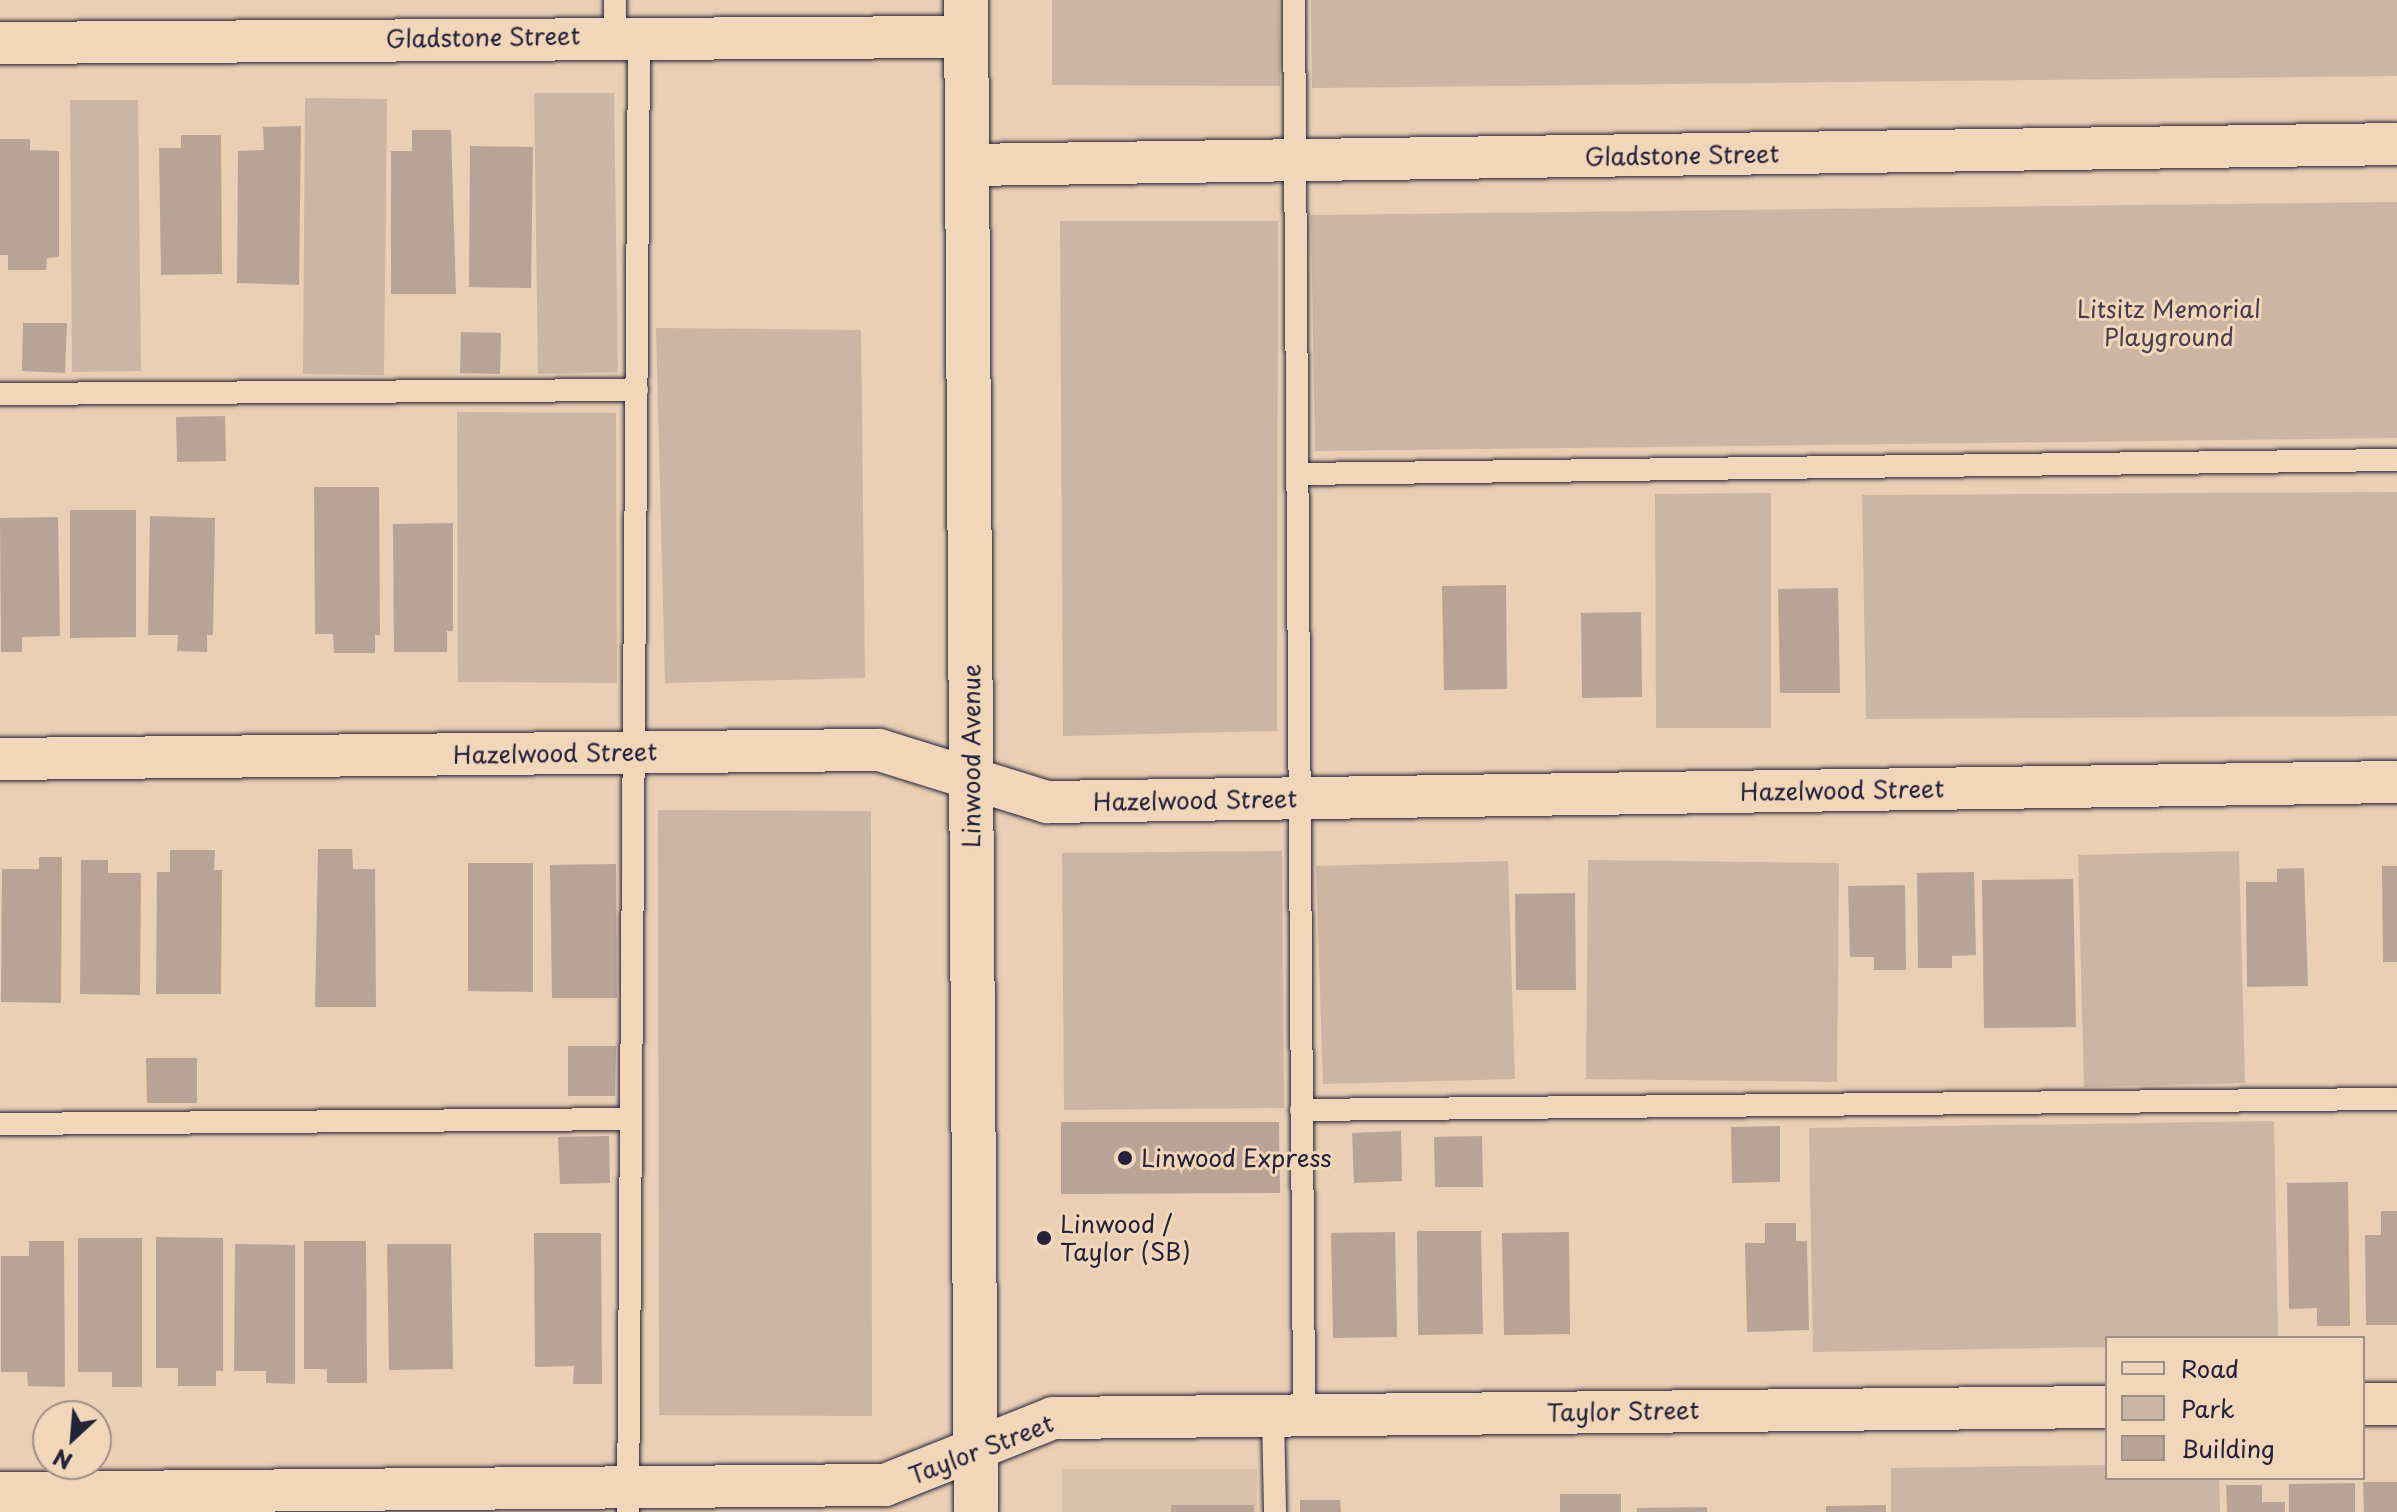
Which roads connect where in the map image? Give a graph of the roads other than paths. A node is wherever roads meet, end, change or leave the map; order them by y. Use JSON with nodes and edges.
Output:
{"nodes":[{"id":1,"x":1294,"y":0,"type":"edge"},
{"id":2,"x":967,"y":18,"type":"edge"},
{"id":3,"x":623,"y":23,"type":"edge"},
{"id":4,"x":0,"y":43,"type":"edge"},
{"id":5,"x":2397,"y":144,"type":"edge"},
{"id":6,"x":1295,"y":161,"type":"junction"},
{"id":7,"x":967,"y":165,"type":"junction"},
{"id":8,"x":637,"y":390,"type":"junction"},
{"id":9,"x":0,"y":394,"type":"edge"},
{"id":10,"x":2397,"y":460,"type":"edge"},
{"id":11,"x":1297,"y":474,"type":"junction"},
{"id":12,"x":635,"y":752,"type":"junction"},
{"id":13,"x":0,"y":759,"type":"edge"},
{"id":14,"x":971,"y":776,"type":"junction"},
{"id":15,"x":2397,"y":782,"type":"edge"},
{"id":16,"x":1299,"y":799,"type":"junction"},
{"id":17,"x":2397,"y":1099,"type":"edge"},
{"id":18,"x":1301,"y":1110,"type":"junction"},
{"id":19,"x":631,"y":1119,"type":"junction"},
{"id":20,"x":0,"y":1124,"type":"edge"},
{"id":21,"x":2365,"y":1404,"type":"edge"},
{"id":22,"x":2397,"y":1404,"type":"edge"},
{"id":23,"x":2105,"y":1407,"type":"edge"},
{"id":24,"x":1289,"y":1414,"type":"junction"},
{"id":25,"x":975,"y":1453,"type":"junction"},
{"id":26,"x":0,"y":1493,"type":"edge"},
{"id":27,"x":628,"y":1500,"type":"edge"},
{"id":28,"x":976,"y":1512,"type":"edge"},
{"id":29,"x":1275,"y":1512,"type":"edge"}],
"edges":[{"from":1,"to":6,"type":"lane"},
{"from":2,"to":3,"type":"street","name":"Gladstone Street"},
{"from":2,"to":7,"type":"street","name":"Linwood Avenue"},
{"from":3,"to":4,"type":"street","name":"Gladstone Street"},
{"from":3,"to":8,"type":"lane"},
{"from":5,"to":6,"type":"street","name":"Gladstone Street"},
{"from":6,"to":7,"type":"street","name":"Gladstone Street"},
{"from":6,"to":11,"type":"lane"},
{"from":7,"to":14,"type":"street","name":"Linwood Avenue"},
{"from":8,"to":9,"type":"lane"},
{"from":8,"to":12,"type":"lane"},
{"from":10,"to":11,"type":"lane"},
{"from":11,"to":16,"type":"lane"},
{"from":12,"to":13,"type":"street","name":"Hazelwood Street"},
{"from":12,"to":14,"type":"street","name":"Hazelwood Street"},
{"from":12,"to":19,"type":"lane"},
{"from":14,"to":16,"type":"street","name":"Hazelwood Street"},
{"from":14,"to":25,"type":"street","name":"Linwood Avenue"},
{"from":15,"to":16,"type":"street","name":"Hazelwood Street"},
{"from":16,"to":18,"type":"lane"},
{"from":17,"to":18,"type":"lane"},
{"from":18,"to":24,"type":"lane"},
{"from":19,"to":20,"type":"lane"},
{"from":19,"to":27,"type":"lane"},
{"from":21,"to":22,"type":"street"},
{"from":23,"to":24,"type":"street","name":"Taylor Street"},
{"from":24,"to":25,"type":"street","name":"Taylor Street"},
{"from":24,"to":29,"type":"lane"},
{"from":25,"to":27,"type":"street","name":"Taylor Street"},
{"from":25,"to":28,"type":"street","name":"Linwood Avenue"},
{"from":26,"to":27,"type":"street","name":"Taylor Street"}]}
